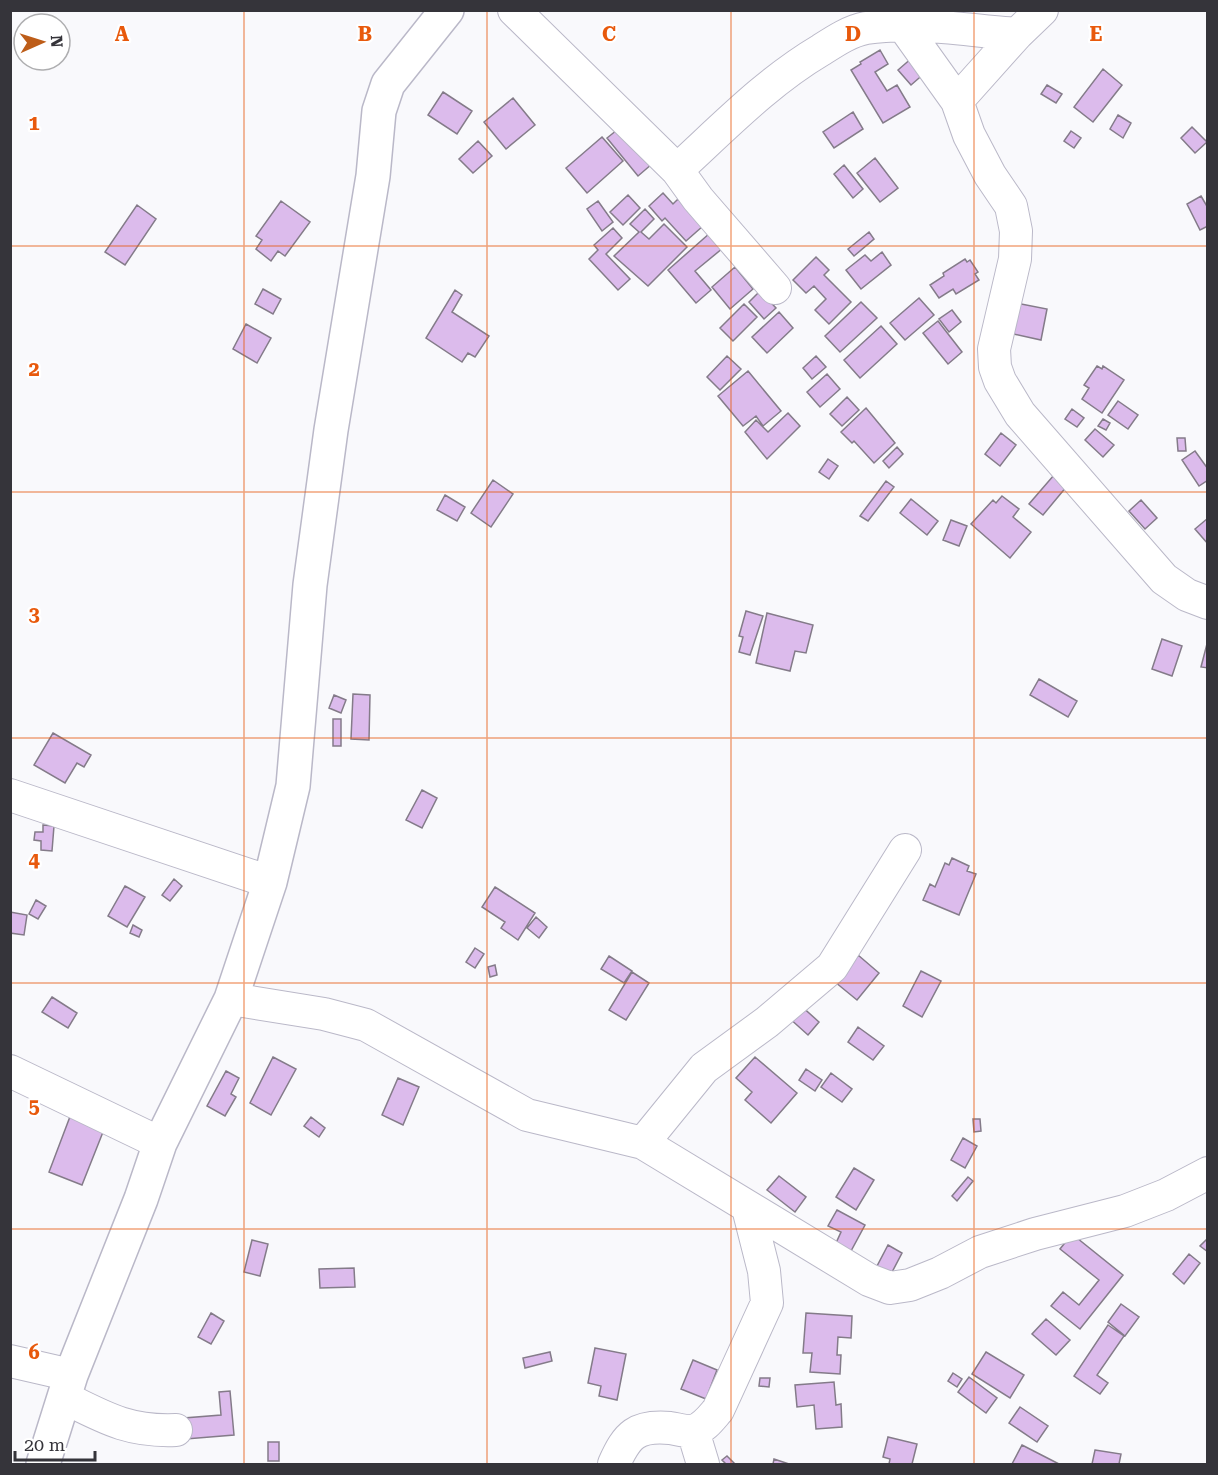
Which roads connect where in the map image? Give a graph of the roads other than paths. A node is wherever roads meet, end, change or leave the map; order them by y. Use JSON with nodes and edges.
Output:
{"nodes":[{"id":1,"x":447,"y":10,"type":"edge"},
{"id":2,"x":514,"y":10,"type":"edge"},
{"id":3,"x":1042,"y":10,"type":"edge"},
{"id":4,"x":896,"y":18,"type":"edge"},
{"id":5,"x":1017,"y":34,"type":"junction"},
{"id":6,"x":957,"y":101,"type":"junction"},
{"id":7,"x":677,"y":170,"type":"junction"},
{"id":8,"x":775,"y":288,"type":"dead end"},
{"id":9,"x":1208,"y":603,"type":"edge"},
{"id":10,"x":10,"y":795,"type":"edge"},
{"id":11,"x":905,"y":850,"type":"dead end"},
{"id":12,"x":270,"y":882,"type":"junction"},
{"id":13,"x":231,"y":999,"type":"junction"},
{"id":14,"x":10,"y":1071,"type":"edge"},
{"id":15,"x":160,"y":1143,"type":"junction"},
{"id":16,"x":643,"y":1143,"type":"junction"},
{"id":17,"x":1208,"y":1173,"type":"edge"},
{"id":18,"x":748,"y":1208,"type":"junction"},
{"id":19,"x":10,"y":1361,"type":"edge"},
{"id":20,"x":68,"y":1387,"type":"junction"},
{"id":21,"x":176,"y":1430,"type":"dead end"},
{"id":22,"x":693,"y":1431,"type":"junction"},
{"id":23,"x":43,"y":1464,"type":"edge"},
{"id":24,"x":614,"y":1464,"type":"edge"},
{"id":25,"x":703,"y":1464,"type":"edge"}],
"edges":[{"from":1,"to":12,"type":"street"},
{"from":2,"to":7,"type":"street"},
{"from":3,"to":5,"type":"street"},
{"from":4,"to":5,"type":"street"},
{"from":4,"to":6,"type":"street"},
{"from":4,"to":7,"type":"street"},
{"from":5,"to":6,"type":"street"},
{"from":6,"to":9,"type":"street"},
{"from":7,"to":8,"type":"street"},
{"from":10,"to":12,"type":"street"},
{"from":11,"to":16,"type":"street"},
{"from":12,"to":13,"type":"street"},
{"from":13,"to":15,"type":"street"},
{"from":13,"to":16,"type":"street"},
{"from":14,"to":15,"type":"street"},
{"from":15,"to":20,"type":"street"},
{"from":16,"to":18,"type":"street"},
{"from":17,"to":18,"type":"street"},
{"from":18,"to":22,"type":"street"},
{"from":19,"to":20,"type":"street"},
{"from":20,"to":21,"type":"street"},
{"from":20,"to":23,"type":"street"},
{"from":22,"to":24,"type":"street"},
{"from":22,"to":25,"type":"street"}]}
